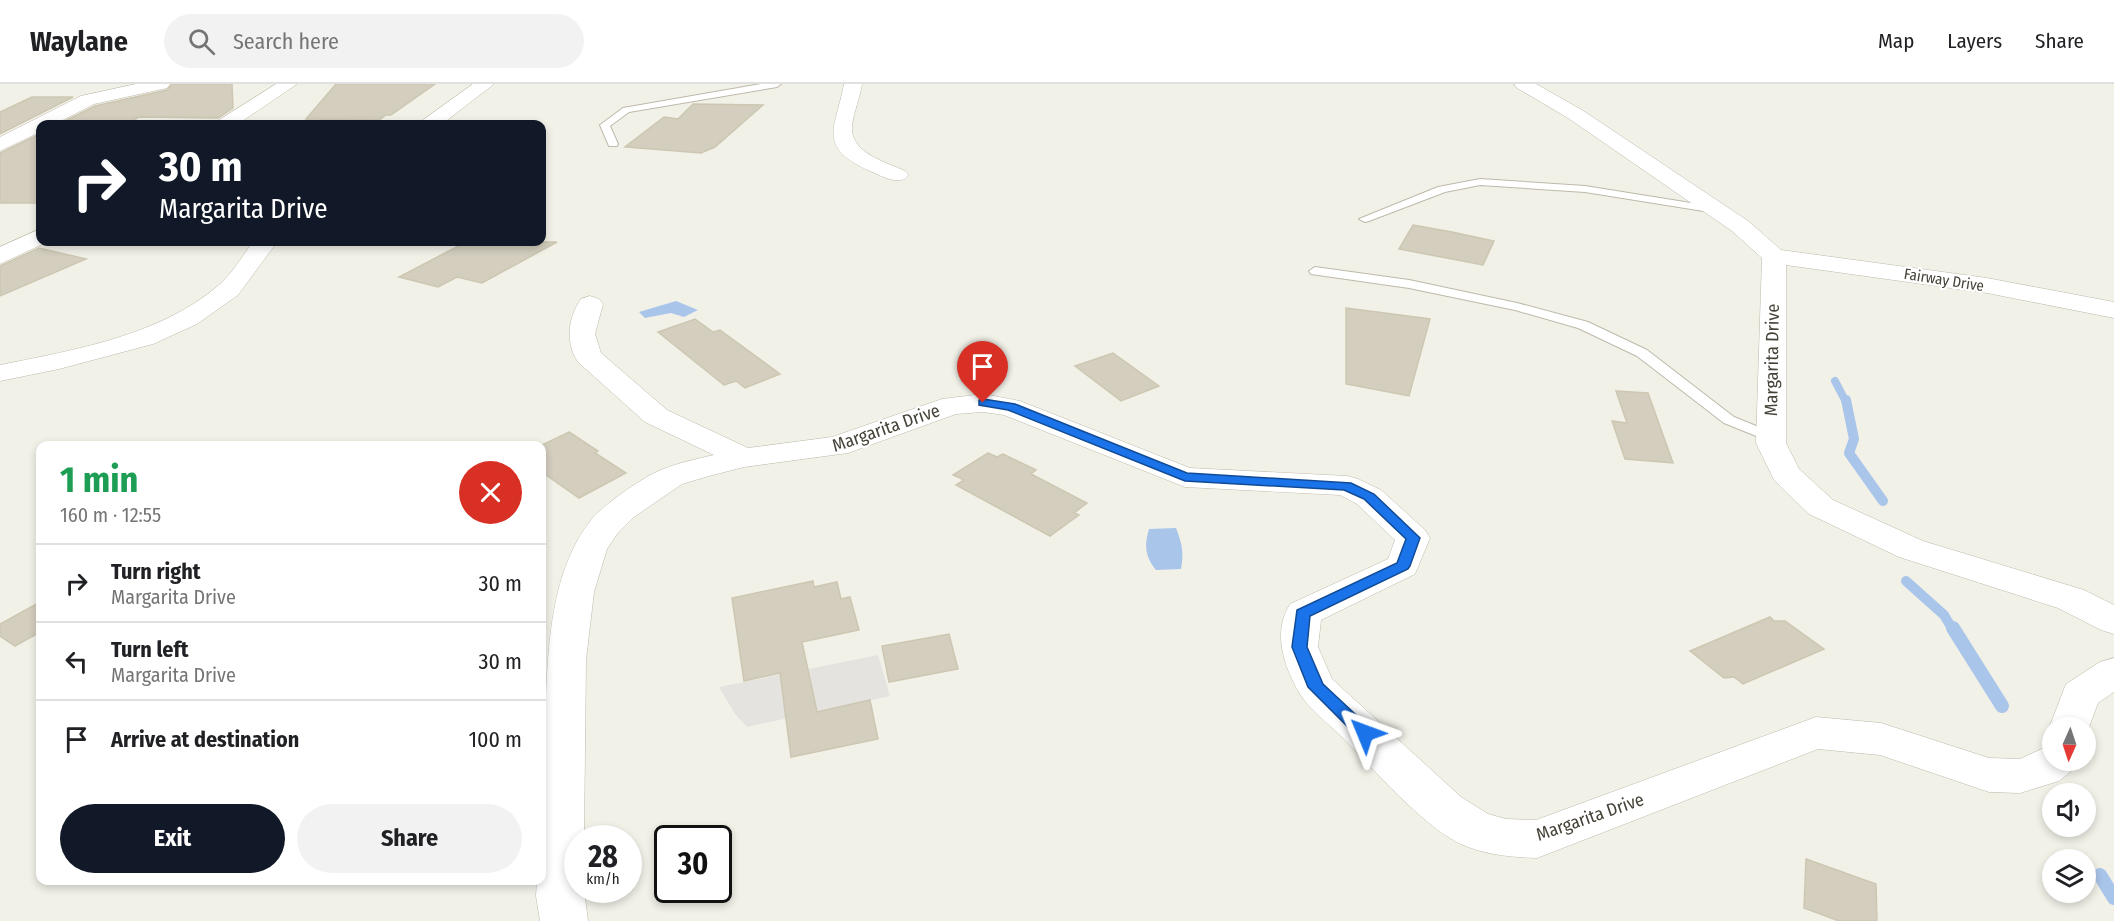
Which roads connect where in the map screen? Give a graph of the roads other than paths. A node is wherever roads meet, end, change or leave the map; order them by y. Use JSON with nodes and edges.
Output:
{"nodes":[{"id":1,"x":161,"y":84,"type":"edge"},
{"id":2,"x":288,"y":84,"type":"edge"},
{"id":3,"x":485,"y":84,"type":"edge"},
{"id":4,"x":777,"y":84,"type":"edge"},
{"id":5,"x":853,"y":84,"type":"edge"},
{"id":6,"x":1523,"y":84,"type":"edge"},
{"id":7,"x":49,"y":120,"type":"edge"},
{"id":8,"x":232,"y":120,"type":"edge"},
{"id":9,"x":436,"y":120,"type":"edge"},
{"id":10,"x":36,"y":127,"type":"edge"},
{"id":11,"x":613,"y":144,"type":"dead end"},
{"id":12,"x":0,"y":145,"type":"edge"},
{"id":13,"x":898,"y":175,"type":"dead end"},
{"id":14,"x":1716,"y":210,"type":"junction"},
{"id":15,"x":1365,"y":219,"type":"dead end"},
{"id":16,"x":36,"y":238,"type":"edge"},
{"id":17,"x":262,"y":246,"type":"edge"},
{"id":18,"x":1774,"y":256,"type":"junction"},
{"id":19,"x":0,"y":257,"type":"edge"},
{"id":20,"x":1315,"y":271,"type":"dead end"},
{"id":21,"x":590,"y":304,"type":"dead end"},
{"id":22,"x":2114,"y":310,"type":"edge"},
{"id":23,"x":0,"y":373,"type":"edge"},
{"id":24,"x":1771,"y":437,"type":"junction"},
{"id":25,"x":744,"y":458,"type":"junction"},
{"id":26,"x":2114,"y":621,"type":"edge"},
{"id":27,"x":2114,"y":672,"type":"edge"},
{"id":28,"x":2073,"y":717,"type":"edge"},
{"id":29,"x":2042,"y":770,"type":"edge"},
{"id":30,"x":564,"y":921,"type":"edge"}],
"edges":[{"from":1,"to":7,"type":"street"},
{"from":2,"to":8,"type":"street"},
{"from":3,"to":9,"type":"street"},
{"from":4,"to":11,"type":"lane"},
{"from":5,"to":13,"type":"street"},
{"from":6,"to":14,"type":"street"},
{"from":10,"to":12,"type":"street"},
{"from":14,"to":15,"type":"lane"},
{"from":14,"to":18,"type":"street"},
{"from":16,"to":19,"type":"street"},
{"from":17,"to":23,"type":"street"},
{"from":18,"to":22,"type":"street","name":"Fairway Drive"},
{"from":18,"to":24,"type":"street","name":"Margarita Drive"},
{"from":20,"to":24,"type":"lane"},
{"from":21,"to":25,"type":"street"},
{"from":24,"to":26,"type":"street","name":"Margarita Drive"},
{"from":25,"to":29,"type":"street","name":"Margarita Drive"},
{"from":25,"to":30,"type":"street","name":"Margarita Drive"},
{"from":27,"to":28,"type":"street"}]}
